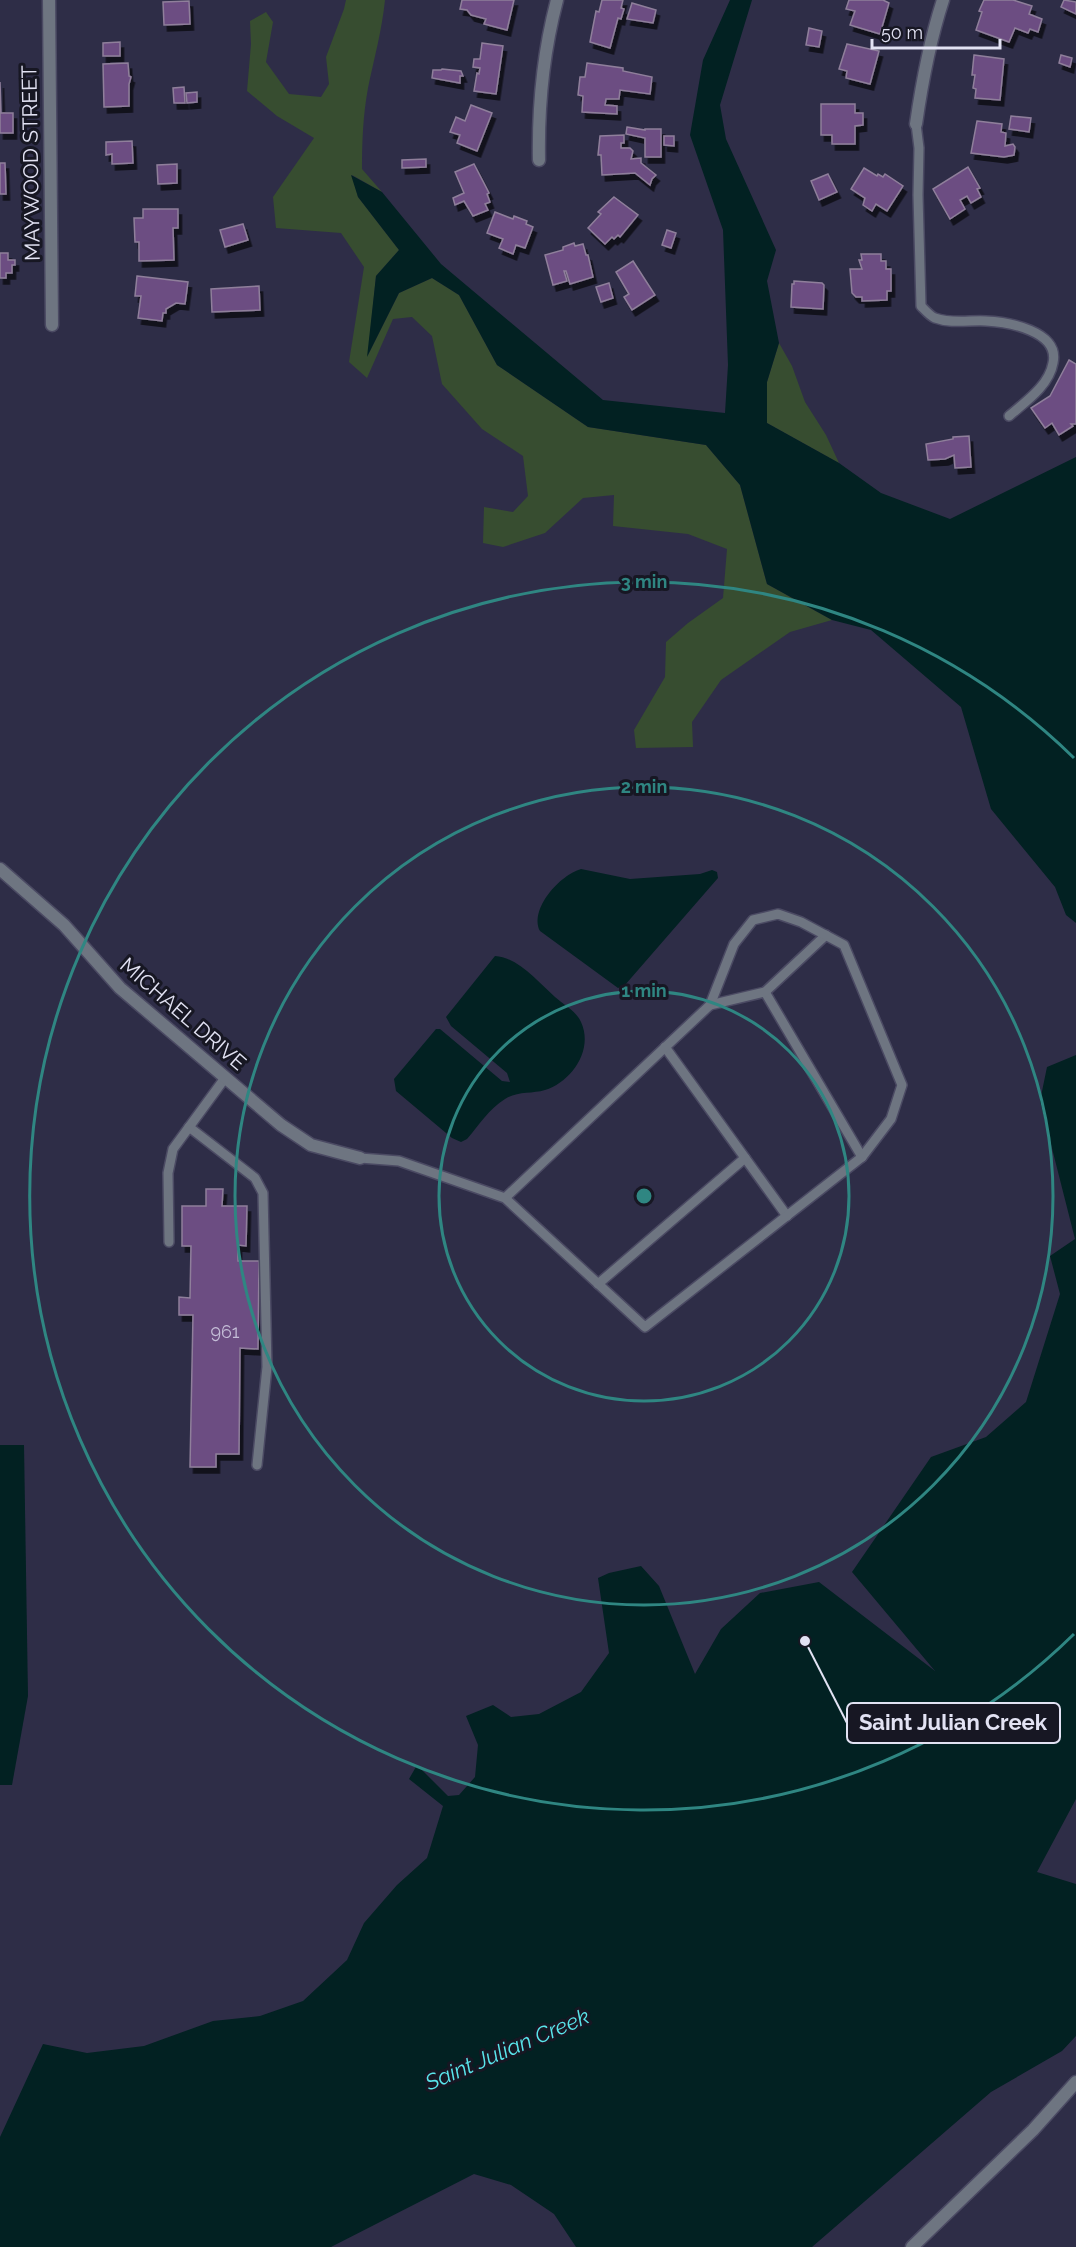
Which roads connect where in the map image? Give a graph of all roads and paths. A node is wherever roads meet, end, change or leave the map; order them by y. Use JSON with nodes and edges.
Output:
{"nodes":[{"id":1,"x":49,"y":0,"type":"edge"},
{"id":2,"x":557,"y":0,"type":"edge"},
{"id":3,"x":943,"y":0,"type":"edge"},
{"id":4,"x":916,"y":124,"type":"joint"},
{"id":5,"x":539,"y":160,"type":"dead end"},
{"id":6,"x":52,"y":326,"type":"dead end"},
{"id":7,"x":1009,"y":416,"type":"dead end"},
{"id":8,"x":0,"y":869,"type":"edge"},
{"id":9,"x":826,"y":935,"type":"junction"},
{"id":10,"x":765,"y":992,"type":"junction"},
{"id":11,"x":710,"y":1005,"type":"junction"},
{"id":12,"x":665,"y":1047,"type":"junction"},
{"id":13,"x":225,"y":1078,"type":"junction"},
{"id":14,"x":189,"y":1127,"type":"junction"},
{"id":15,"x":862,"y":1157,"type":"junction"},
{"id":16,"x":360,"y":1158,"type":"joint"},
{"id":17,"x":746,"y":1158,"type":"junction"},
{"id":18,"x":505,"y":1198,"type":"junction"},
{"id":19,"x":786,"y":1216,"type":"junction"},
{"id":20,"x":169,"y":1242,"type":"dead end"},
{"id":21,"x":598,"y":1284,"type":"junction"},
{"id":22,"x":257,"y":1465,"type":"dead end"},
{"id":23,"x":1076,"y":2082,"type":"edge"},
{"id":24,"x":912,"y":2247,"type":"edge"}],
"edges":[{"from":1,"to":6,"type":"street","name":"MAYWOOD STREET"},
{"from":2,"to":5,"type":"street"},
{"from":3,"to":4,"type":"street"},
{"from":4,"to":7,"type":"lane"},
{"from":8,"to":13,"type":"street","name":"MICHAEL DRIVE"},
{"from":9,"to":10,"type":"lane"},
{"from":9,"to":11,"type":"lane"},
{"from":9,"to":15,"type":"lane"},
{"from":10,"to":11,"type":"lane"},
{"from":10,"to":15,"type":"lane"},
{"from":11,"to":12,"type":"lane"},
{"from":12,"to":17,"type":"lane"},
{"from":12,"to":18,"type":"lane"},
{"from":13,"to":14,"type":"lane"},
{"from":13,"to":16,"type":"street","name":"MICHAEL DRIVE"},
{"from":14,"to":20,"type":"lane"},
{"from":14,"to":22,"type":"lane"},
{"from":15,"to":19,"type":"lane"},
{"from":16,"to":18,"type":"lane"},
{"from":17,"to":19,"type":"lane"},
{"from":17,"to":21,"type":"lane"},
{"from":18,"to":21,"type":"lane"},
{"from":19,"to":21,"type":"lane"},
{"from":23,"to":24,"type":"street"}]}
